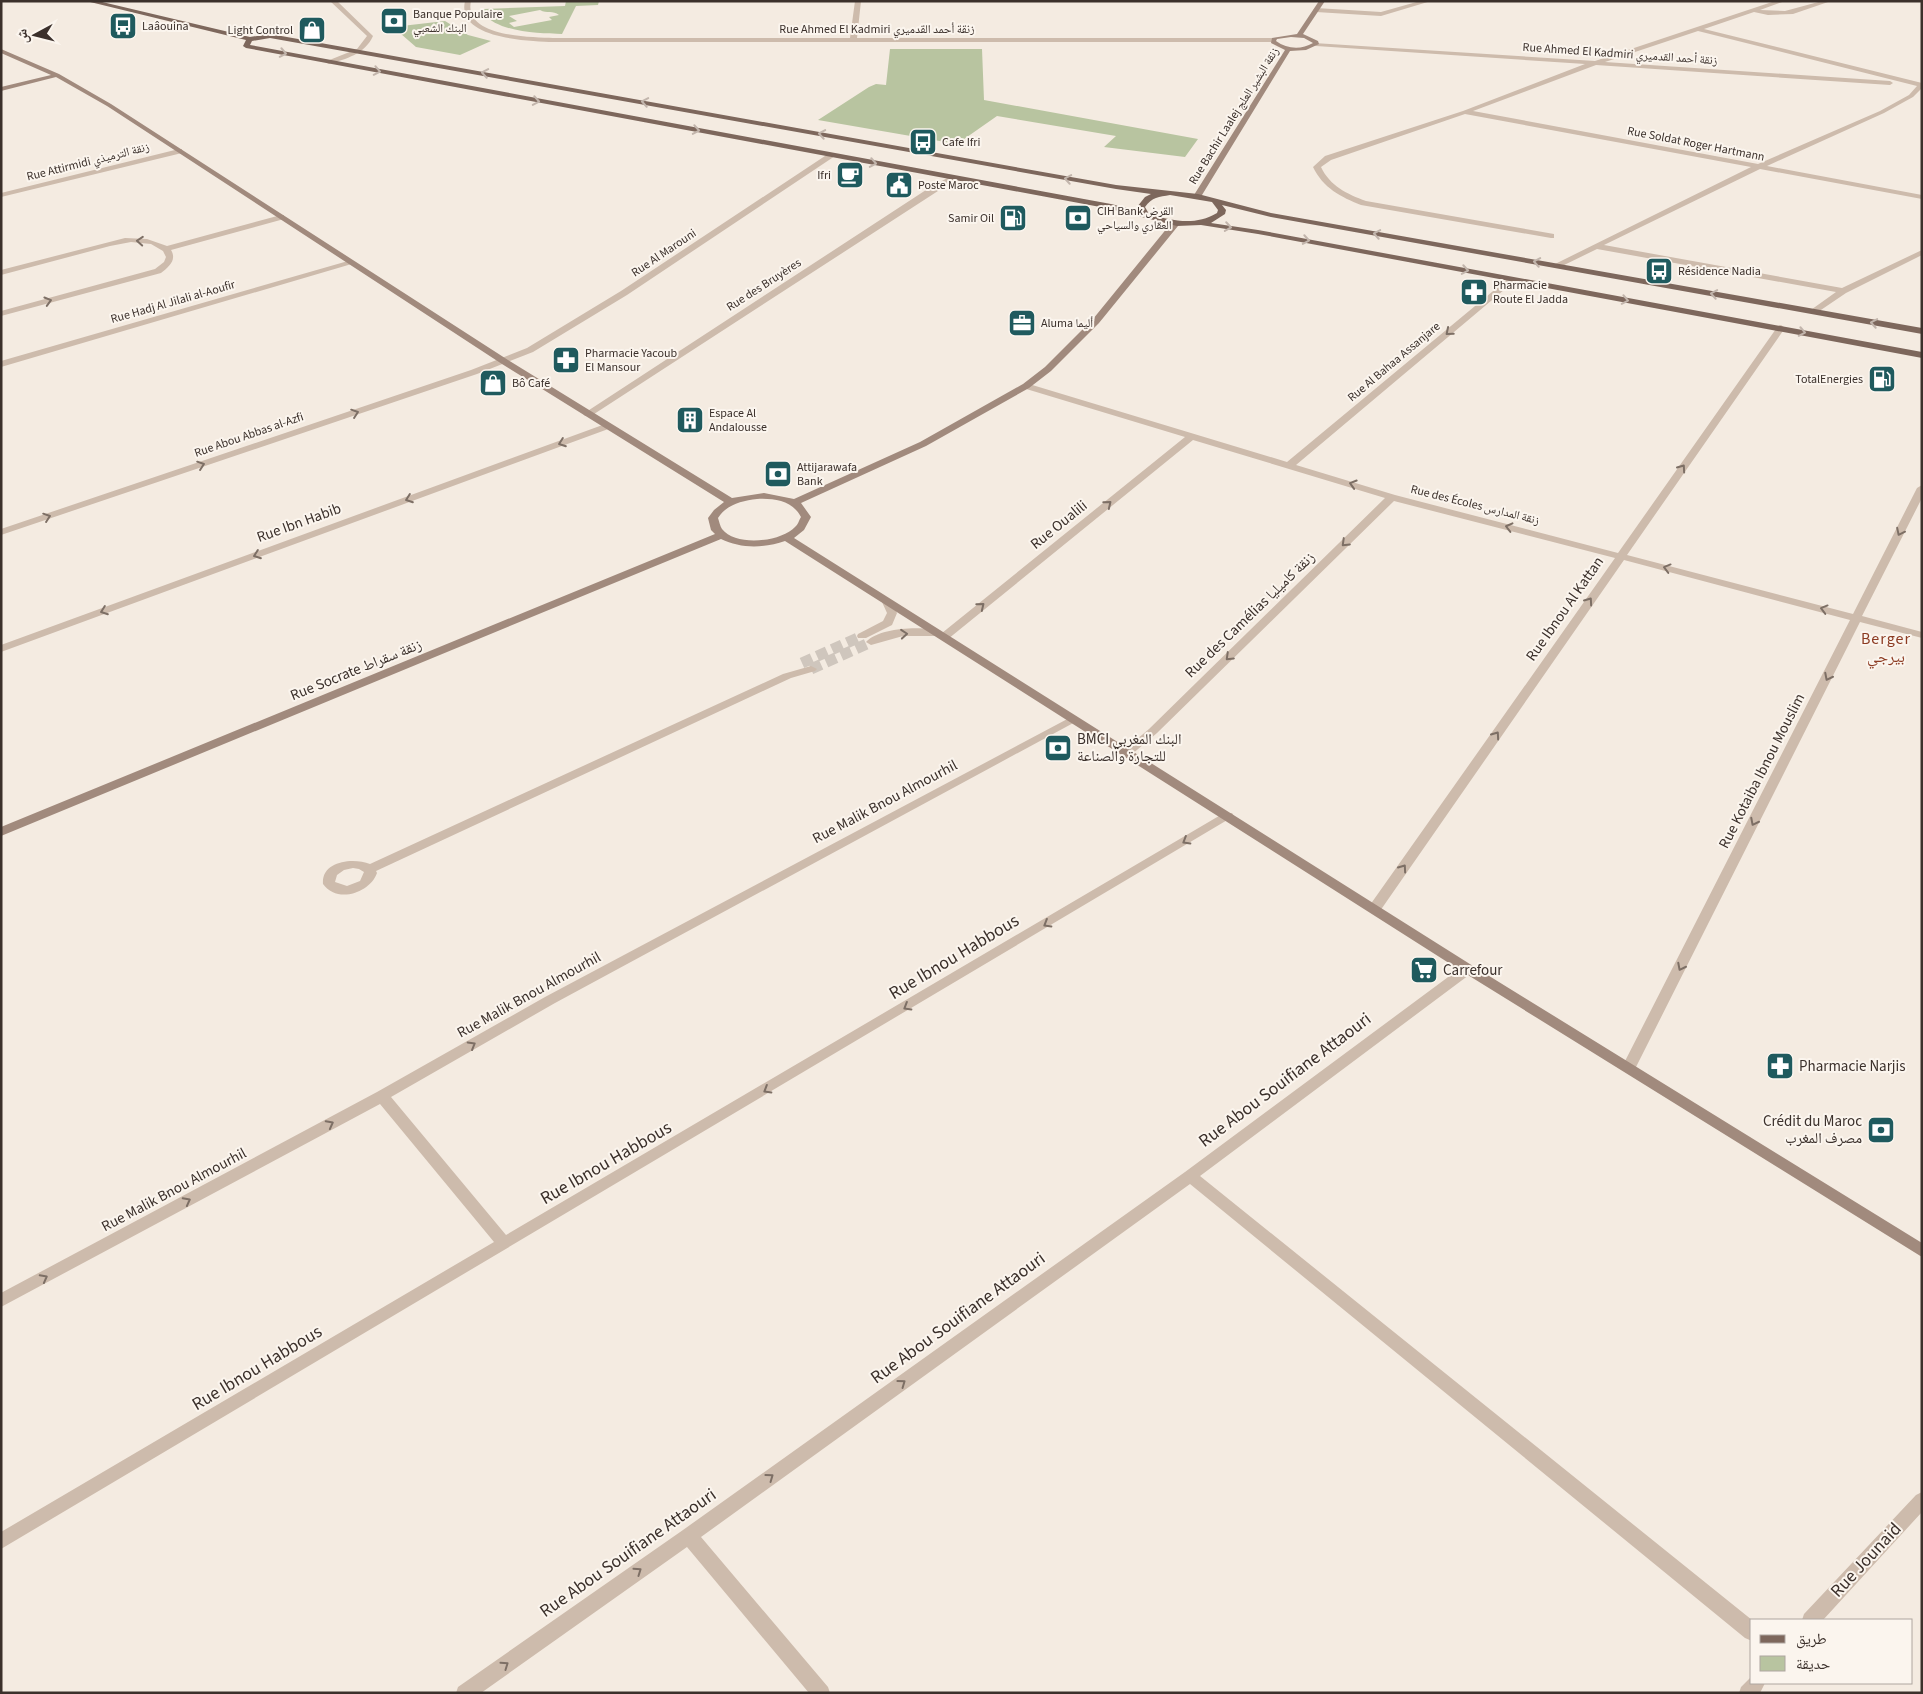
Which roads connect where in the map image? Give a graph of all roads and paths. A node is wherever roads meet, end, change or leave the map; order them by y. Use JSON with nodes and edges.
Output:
{"nodes":[{"id":1,"x":89,"y":1,"type":"edge"},
{"id":2,"x":333,"y":1,"type":"edge"},
{"id":3,"x":468,"y":1,"type":"edge"},
{"id":4,"x":858,"y":1,"type":"edge"},
{"id":5,"x":1322,"y":1,"type":"edge"},
{"id":6,"x":1428,"y":1,"type":"edge"},
{"id":7,"x":1782,"y":1,"type":"edge"},
{"id":8,"x":1828,"y":1,"type":"edge"},
{"id":9,"x":1316,"y":10,"type":"junction"},
{"id":10,"x":1752,"y":11,"type":"junction"},
{"id":11,"x":1697,"y":29,"type":"junction"},
{"id":12,"x":1299,"y":35,"type":"junction"},
{"id":13,"x":250,"y":40,"type":"junction"},
{"id":14,"x":853,"y":40,"type":"junction"},
{"id":15,"x":1273,"y":40,"type":"junction"},
{"id":16,"x":1316,"y":44,"type":"junction"},
{"id":17,"x":1289,"y":48,"type":"junction"},
{"id":18,"x":1,"y":51,"type":"edge"},
{"id":19,"x":358,"y":51,"type":"junction"},
{"id":20,"x":329,"y":62,"type":"junction"},
{"id":21,"x":1592,"y":64,"type":"junction"},
{"id":22,"x":57,"y":75,"type":"junction"},
{"id":23,"x":1922,"y":85,"type":"edge"},
{"id":24,"x":1,"y":89,"type":"edge"},
{"id":25,"x":1465,"y":112,"type":"junction"},
{"id":26,"x":179,"y":151,"type":"junction"},
{"id":27,"x":832,"y":156,"type":"junction"},
{"id":28,"x":1758,"y":167,"type":"junction"},
{"id":29,"x":954,"y":178,"type":"junction"},
{"id":30,"x":1164,"y":194,"type":"junction"},
{"id":31,"x":1,"y":195,"type":"edge"},
{"id":32,"x":1198,"y":195,"type":"junction"},
{"id":33,"x":1922,"y":197,"type":"edge"},
{"id":34,"x":1215,"y":201,"type":"junction"},
{"id":35,"x":1147,"y":216,"type":"junction"},
{"id":36,"x":281,"y":217,"type":"junction"},
{"id":37,"x":1198,"y":223,"type":"junction"},
{"id":38,"x":1175,"y":224,"type":"junction"},
{"id":39,"x":1552,"y":236,"type":"dead end"},
{"id":40,"x":1595,"y":246,"type":"junction"},
{"id":41,"x":166,"y":249,"type":"junction"},
{"id":42,"x":1922,"y":252,"type":"edge"},
{"id":43,"x":351,"y":263,"type":"junction"},
{"id":44,"x":1555,"y":266,"type":"junction"},
{"id":45,"x":1,"y":273,"type":"edge"},
{"id":46,"x":1513,"y":279,"type":"junction"},
{"id":47,"x":1844,"y":291,"type":"junction"},
{"id":48,"x":1812,"y":312,"type":"junction"},
{"id":49,"x":1,"y":314,"type":"edge"},
{"id":50,"x":1781,"y":328,"type":"junction"},
{"id":51,"x":1922,"y":331,"type":"edge"},
{"id":52,"x":1922,"y":355,"type":"edge"},
{"id":53,"x":505,"y":362,"type":"junction"},
{"id":54,"x":1,"y":364,"type":"edge"},
{"id":55,"x":1026,"y":386,"type":"junction"},
{"id":56,"x":588,"y":414,"type":"junction"},
{"id":57,"x":608,"y":426,"type":"junction"},
{"id":58,"x":1192,"y":436,"type":"junction"},
{"id":59,"x":1290,"y":465,"type":"junction"},
{"id":60,"x":1922,"y":488,"type":"edge"},
{"id":61,"x":1392,"y":496,"type":"junction"},
{"id":62,"x":731,"y":502,"type":"junction"},
{"id":63,"x":794,"y":503,"type":"junction"},
{"id":64,"x":1,"y":532,"type":"edge"},
{"id":65,"x":722,"y":535,"type":"junction"},
{"id":66,"x":786,"y":538,"type":"junction"},
{"id":67,"x":1620,"y":556,"type":"junction"},
{"id":68,"x":887,"y":602,"type":"junction"},
{"id":69,"x":1857,"y":618,"type":"junction"},
{"id":70,"x":940,"y":635,"type":"junction"},
{"id":71,"x":1922,"y":635,"type":"edge"},
{"id":72,"x":1,"y":649,"type":"edge"},
{"id":73,"x":806,"y":666,"type":"tunnel mouth"},
{"id":74,"x":1073,"y":719,"type":"junction"},
{"id":75,"x":1126,"y":753,"type":"junction"},
{"id":76,"x":1228,"y":816,"type":"junction"},
{"id":77,"x":1,"y":832,"type":"edge"},
{"id":78,"x":369,"y":870,"type":"dead end"},
{"id":79,"x":1375,"y":908,"type":"junction"},
{"id":80,"x":1468,"y":969,"type":"junction"},
{"id":81,"x":1630,"y":1067,"type":"junction"},
{"id":82,"x":382,"y":1096,"type":"junction"},
{"id":83,"x":1190,"y":1176,"type":"junction"},
{"id":84,"x":504,"y":1244,"type":"junction"},
{"id":85,"x":1922,"y":1251,"type":"edge"},
{"id":86,"x":1,"y":1301,"type":"edge"},
{"id":87,"x":1922,"y":1500,"type":"edge"},
{"id":88,"x":689,"y":1536,"type":"junction"},
{"id":89,"x":1,"y":1541,"type":"edge"},
{"id":90,"x":1812,"y":1619,"type":"edge"},
{"id":91,"x":1750,"y":1630,"type":"edge"},
{"id":92,"x":465,"y":1693,"type":"edge"},
{"id":93,"x":820,"y":1693,"type":"edge"}],
"edges":[{"from":1,"to":13,"type":"main road"},
{"from":2,"to":19,"type":"street"},
{"from":3,"to":14,"type":"street","name":"Rue Ahmed El Kadmiri زنقة أحمد القدميري"},
{"from":4,"to":14,"type":"street"},
{"from":5,"to":9,"type":"main road"},
{"from":6,"to":9,"type":"street"},
{"from":7,"to":10,"type":"street"},
{"from":8,"to":10,"type":"street"},
{"from":9,"to":12,"type":"main road"},
{"from":10,"to":11,"type":"street"},
{"from":11,"to":21,"type":"street"},
{"from":11,"to":23,"type":"street"},
{"from":12,"to":15,"type":"main road"},
{"from":12,"to":16,"type":"main road"},
{"from":13,"to":19,"type":"main road"},
{"from":13,"to":20,"type":"main road","one_way":true},
{"from":14,"to":15,"type":"street","name":"Rue Ahmed El Kadmiri زنقة أحمد القدميري"},
{"from":15,"to":17,"type":"main road"},
{"from":16,"to":17,"type":"main road"},
{"from":16,"to":21,"type":"street","name":"Rue Ahmed El Kadmiri زنقة أحمد القدميري"},
{"from":17,"to":32,"type":"main road","name":"Rue Bachir Laalej زنقة البشير العلج"},
{"from":18,"to":22,"type":"main road"},
{"from":19,"to":20,"type":"street"},
{"from":30,"to":19,"type":"main road","one_way":true},
{"from":20,"to":27,"type":"main road","one_way":true},
{"from":21,"to":23,"type":"street","name":"Rue Ahmed El Kadmiri زنقة أحمد القدميري"},
{"from":21,"to":25,"type":"street"},
{"from":22,"to":24,"type":"main road"},
{"from":22,"to":26,"type":"main road"},
{"from":23,"to":28,"type":"street"},
{"from":25,"to":28,"type":"street","name":"Rue Soldat Roger Hartmann"},
{"from":25,"to":39,"type":"street"},
{"from":26,"to":31,"type":"street","name":"Rue Attirmidi زنقة الترميذي"},
{"from":26,"to":36,"type":"main road"},
{"from":27,"to":29,"type":"main road","one_way":true},
{"from":27,"to":53,"type":"street","name":"Rue Al Marouni"},
{"from":28,"to":33,"type":"street","name":"Rue Soldat Roger Hartmann"},
{"from":28,"to":40,"type":"street"},
{"from":29,"to":35,"type":"main road"},
{"from":29,"to":56,"type":"street","name":"Rue des Bruyères"},
{"from":30,"to":32,"type":"main road"},
{"from":30,"to":35,"type":"main road"},
{"from":32,"to":34,"type":"main road"},
{"from":34,"to":37,"type":"main road"},
{"from":44,"to":34,"type":"main road","one_way":true},
{"from":35,"to":38,"type":"main road"},
{"from":36,"to":41,"type":"street"},
{"from":36,"to":43,"type":"main road"},
{"from":37,"to":38,"type":"main road"},
{"from":37,"to":46,"type":"main road","one_way":true},
{"from":38,"to":55,"type":"main road"},
{"from":40,"to":44,"type":"street"},
{"from":40,"to":47,"type":"street"},
{"from":41,"to":45,"type":"street","one_way":true},
{"from":49,"to":41,"type":"street","one_way":true},
{"from":42,"to":47,"type":"street"},
{"from":43,"to":53,"type":"main road"},
{"from":43,"to":54,"type":"street","name":"Rue Hadj Al Jilali al-Aoufir"},
{"from":48,"to":44,"type":"main road","one_way":true},
{"from":46,"to":50,"type":"main road","one_way":true},
{"from":46,"to":59,"type":"street","name":"Rue Al Bahaa Assanjare","one_way":true},
{"from":47,"to":48,"type":"street"},
{"from":51,"to":48,"type":"main road","one_way":true},
{"from":50,"to":52,"type":"main road","one_way":true},
{"from":67,"to":50,"type":"street","name":"Rue Ibnou Al Kattan","one_way":true},
{"from":53,"to":56,"type":"main road"},
{"from":64,"to":53,"type":"street","name":"Rue Abou Abbas al-Azfi","one_way":true},
{"from":55,"to":58,"type":"street","name":"Rue des Écoles زنقة المدارس"},
{"from":55,"to":63,"type":"main road"},
{"from":56,"to":57,"type":"main road"},
{"from":57,"to":62,"type":"main road"},
{"from":57,"to":72,"type":"street","name":"Rue Ibn Habib","one_way":true},
{"from":58,"to":59,"type":"street","name":"Rue des Écoles زنقة المدارس"},
{"from":70,"to":58,"type":"street","name":"Rue Oualili","one_way":true},
{"from":61,"to":59,"type":"street","name":"Rue des Écoles زنقة المدارس","one_way":true},
{"from":60,"to":69,"type":"street","name":"Rue Kotaiba Ibnou Mouslim","one_way":true},
{"from":67,"to":61,"type":"street","name":"Rue des Écoles زنقة المدارس","one_way":true},
{"from":61,"to":75,"type":"street","name":"Rue des Camélias زنقة كاميليا","one_way":true},
{"from":62,"to":63,"type":"main road"},
{"from":62,"to":65,"type":"main road"},
{"from":63,"to":66,"type":"main road"},
{"from":65,"to":66,"type":"main road"},
{"from":65,"to":77,"type":"main road","name":"Rue Socrate زنقة سقراط"},
{"from":66,"to":68,"type":"main road"},
{"from":69,"to":67,"type":"street","name":"Rue des Écoles زنقة المدارس","one_way":true},
{"from":79,"to":67,"type":"street","name":"Rue Ibnou Al Kattan","one_way":true},
{"from":68,"to":70,"type":"main road"},
{"from":68,"to":70,"type":"street","one_way":true},
{"from":69,"to":71,"type":"street","name":"Rue des Écoles زنقة المدارس"},
{"from":69,"to":81,"type":"street","name":"Rue Kotaiba Ibnou Mouslim","one_way":true},
{"from":70,"to":74,"type":"main road"},
{"from":73,"to":78,"type":"street"},
{"from":74,"to":75,"type":"main road"},
{"from":82,"to":74,"type":"street","name":"Rue Malik Bnou Almourhil","one_way":true},
{"from":75,"to":76,"type":"main road"},
{"from":76,"to":79,"type":"main road"},
{"from":76,"to":84,"type":"street","name":"Rue Ibnou Habbous","one_way":true},
{"from":79,"to":80,"type":"main road"},
{"from":80,"to":81,"type":"main road"},
{"from":80,"to":83,"type":"street","name":"Rue Abou Souifiane Attaouri"},
{"from":81,"to":85,"type":"main road"},
{"from":82,"to":84,"type":"street"},
{"from":86,"to":82,"type":"street","name":"Rue Malik Bnou Almourhil","one_way":true},
{"from":88,"to":83,"type":"street","name":"Rue Abou Souifiane Attaouri","one_way":true},
{"from":83,"to":91,"type":"street"},
{"from":84,"to":89,"type":"street","name":"Rue Ibnou Habbous"},
{"from":87,"to":90,"type":"street","name":"Rue Jounaid"},
{"from":92,"to":88,"type":"street","name":"Rue Abou Souifiane Attaouri","one_way":true},
{"from":88,"to":93,"type":"street"}]}
